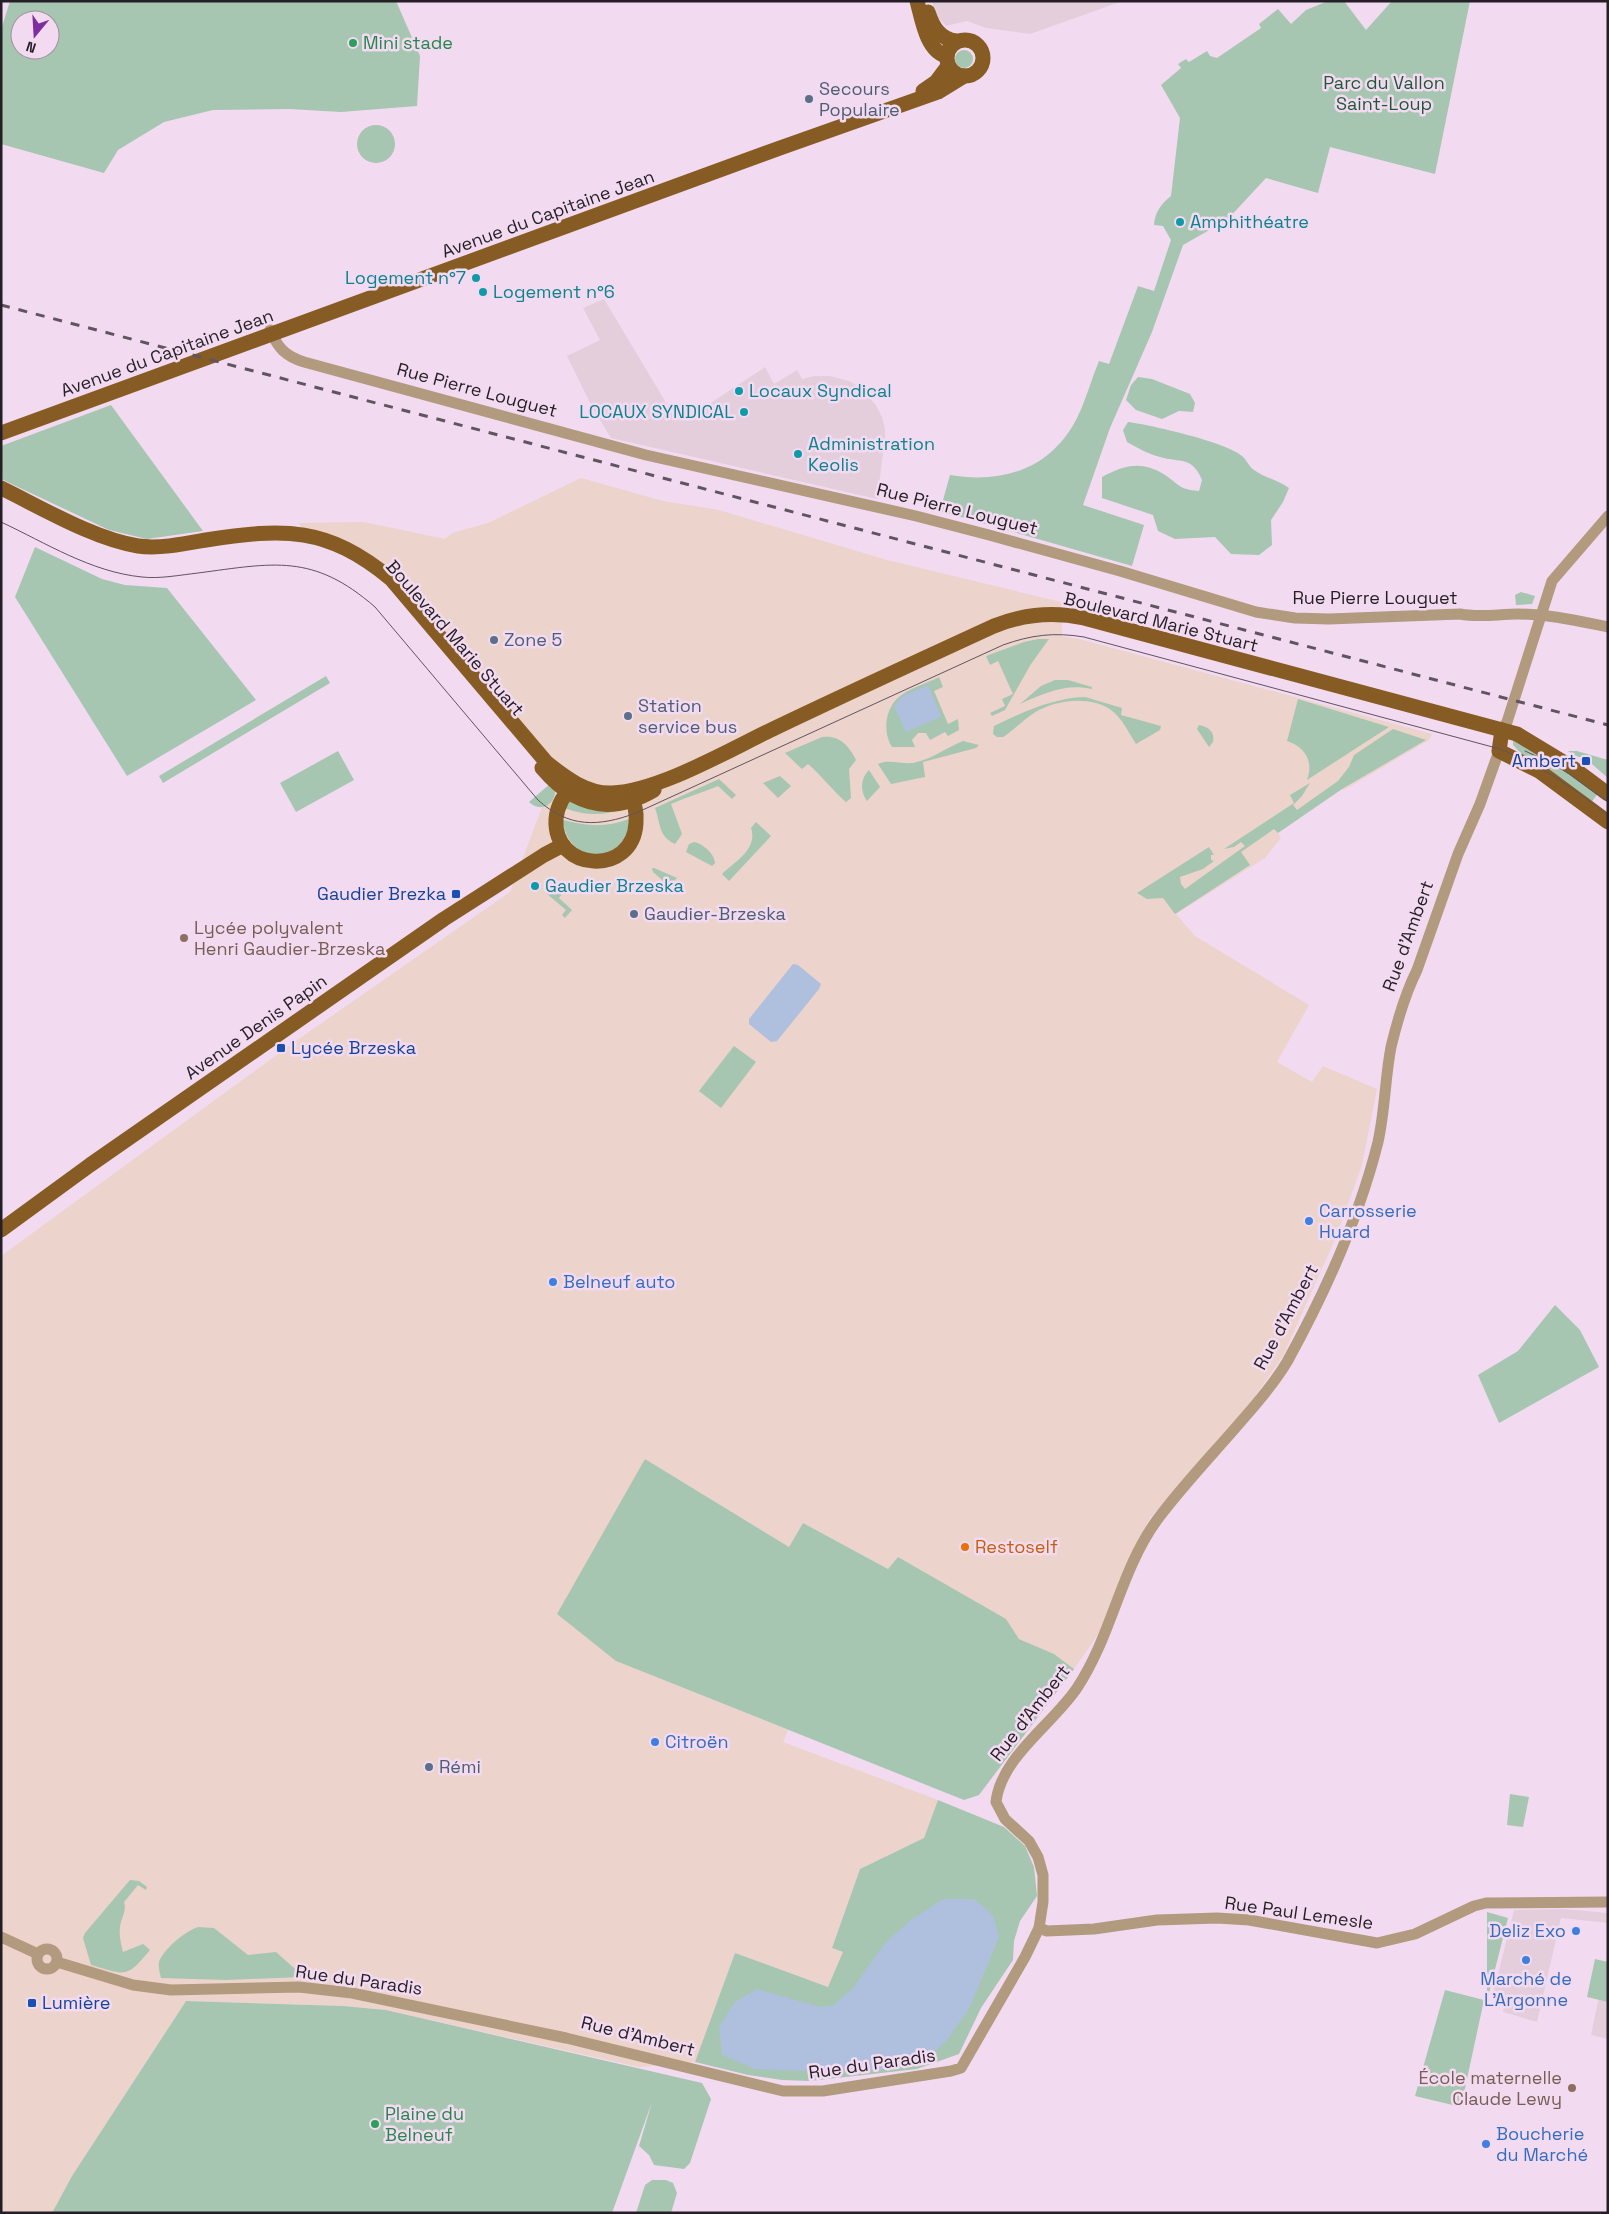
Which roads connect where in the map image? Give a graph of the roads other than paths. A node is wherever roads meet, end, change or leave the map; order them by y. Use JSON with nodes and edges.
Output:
{"nodes":[{"id":1,"x":917,"y":1,"type":"edge"},
{"id":2,"x":925,"y":1,"type":"edge"},
{"id":3,"x":956,"y":41,"type":"junction"},
{"id":4,"x":947,"y":61,"type":"junction"},
{"id":5,"x":964,"y":76,"type":"junction"},
{"id":6,"x":271,"y":332,"type":"junction"},
{"id":7,"x":1,"y":428,"type":"edge"},
{"id":8,"x":1,"y":434,"type":"edge"},
{"id":9,"x":1,"y":488,"type":"edge"},
{"id":10,"x":1,"y":494,"type":"edge"},
{"id":11,"x":1608,"y":516,"type":"edge"},
{"id":12,"x":1539,"y":617,"type":"junction"},
{"id":13,"x":1608,"y":626,"type":"edge"},
{"id":14,"x":1502,"y":730,"type":"junction"},
{"id":15,"x":1500,"y":751,"type":"junction"},
{"id":16,"x":572,"y":789,"type":"junction"},
{"id":17,"x":1608,"y":794,"type":"edge"},
{"id":18,"x":630,"y":796,"type":"junction"},
{"id":19,"x":1608,"y":822,"type":"edge"},
{"id":20,"x":563,"y":845,"type":"junction"},
{"id":21,"x":1,"y":1230,"type":"edge"},
{"id":22,"x":1608,"y":1902,"type":"edge"},
{"id":23,"x":1039,"y":1928,"type":"junction"},
{"id":24,"x":1,"y":1937,"type":"edge"},
{"id":25,"x":566,"y":2038,"type":"joint"},
{"id":26,"x":961,"y":2068,"type":"joint"},
{"id":27,"x":700,"y":2072,"type":"joint"}],
"edges":[{"from":1,"to":4,"type":"main road"},
{"from":2,"to":3,"type":"main road"},
{"from":3,"to":4,"type":"main road"},
{"from":3,"to":5,"type":"main road"},
{"from":4,"to":5,"type":"main road"},
{"from":4,"to":6,"type":"main road","name":"Avenue du Capitaine Jean"},
{"from":5,"to":6,"type":"main road","name":"Avenue du Capitaine Jean"},
{"from":6,"to":7,"type":"main road","name":"Avenue du Capitaine Jean"},
{"from":6,"to":8,"type":"main road","name":"Avenue du Capitaine Jean"},
{"from":6,"to":12,"type":"street","name":"Rue Pierre Louguet"},
{"from":9,"to":16,"type":"main road"},
{"from":10,"to":16,"type":"main road","name":"Boulevard Marie Stuart"},
{"from":11,"to":12,"type":"street","name":"Rue d'Ambert"},
{"from":12,"to":13,"type":"street","name":"Rue Pierre Louguet"},
{"from":12,"to":14,"type":"street","name":"Rue d'Ambert"},
{"from":14,"to":15,"type":"main road","name":"Rue d'Ambert"},
{"from":14,"to":17,"type":"main road","name":"Boulevard Marie Stuart"},
{"from":14,"to":18,"type":"main road","name":"Boulevard Marie Stuart"},
{"from":15,"to":19,"type":"main road"},
{"from":15,"to":23,"type":"street","name":"Rue d'Ambert"},
{"from":16,"to":18,"type":"main road","name":"Boulevard Marie Stuart"},
{"from":16,"to":20,"type":"main road"},
{"from":18,"to":20,"type":"main road"},
{"from":20,"to":21,"type":"main road","name":"Avenue Denis Papin"},
{"from":22,"to":23,"type":"street","name":"Rue Paul Lemesle"},
{"from":23,"to":26,"type":"street","name":"Rue d'Ambert"},
{"from":24,"to":25,"type":"street","name":"Rue du Paradis"},
{"from":25,"to":27,"type":"street","name":"Rue d'Ambert"},
{"from":26,"to":27,"type":"street","name":"Rue du Paradis"}]}
